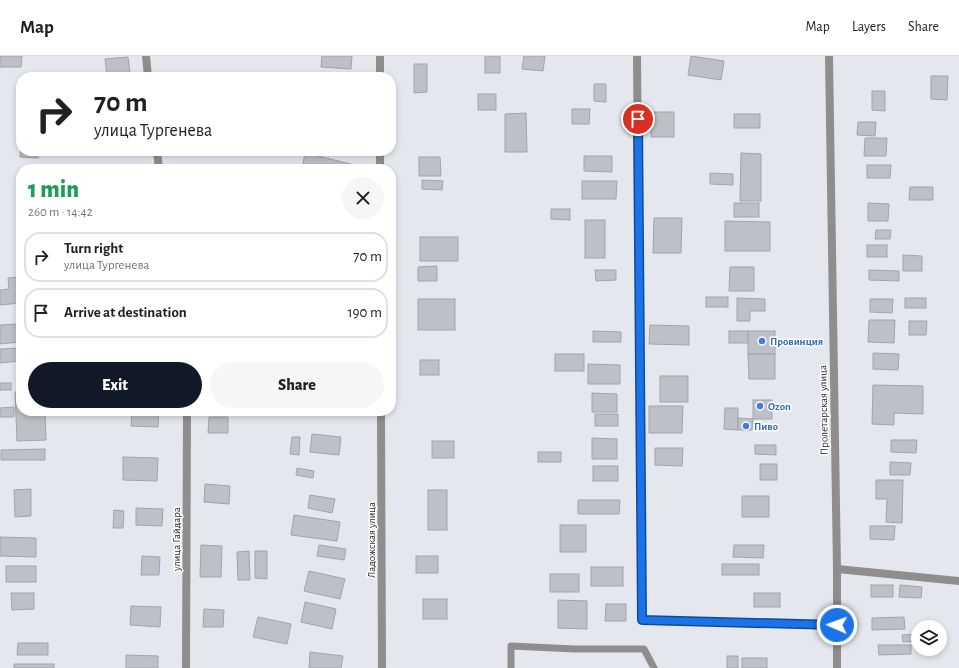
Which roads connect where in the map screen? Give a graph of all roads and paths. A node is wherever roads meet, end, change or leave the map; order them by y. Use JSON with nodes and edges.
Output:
{"nodes":[{"id":1,"x":146,"y":56,"type":"edge"},
{"id":2,"x":380,"y":56,"type":"edge"},
{"id":3,"x":637,"y":56,"type":"edge"},
{"id":4,"x":829,"y":56,"type":"edge"},
{"id":5,"x":148,"y":72,"type":"edge"},
{"id":6,"x":380,"y":72,"type":"edge"},
{"id":7,"x":187,"y":416,"type":"edge"},
{"id":8,"x":381,"y":416,"type":"edge"},
{"id":9,"x":837,"y":569,"type":"junction"},
{"id":10,"x":959,"y":581,"type":"edge"},
{"id":11,"x":837,"y":625,"type":"junction"},
{"id":12,"x":186,"y":668,"type":"edge"},
{"id":13,"x":382,"y":668,"type":"edge"},
{"id":14,"x":511,"y":668,"type":"edge"},
{"id":15,"x":654,"y":668,"type":"edge"},
{"id":16,"x":837,"y":668,"type":"edge"}],
"edges":[{"from":1,"to":5,"type":"street"},
{"from":2,"to":6,"type":"street"},
{"from":3,"to":11,"type":"street"},
{"from":4,"to":9,"type":"street","name":"Пролетарская улица"},
{"from":7,"to":12,"type":"street","name":"улица Гайдара"},
{"from":8,"to":13,"type":"street","name":"Ладожская улица"},
{"from":9,"to":10,"type":"street"},
{"from":9,"to":11,"type":"street","name":"Пролетарская улица"},
{"from":11,"to":16,"type":"street","name":"Пролетарская улица"},
{"from":14,"to":15,"type":"lane"}]}
